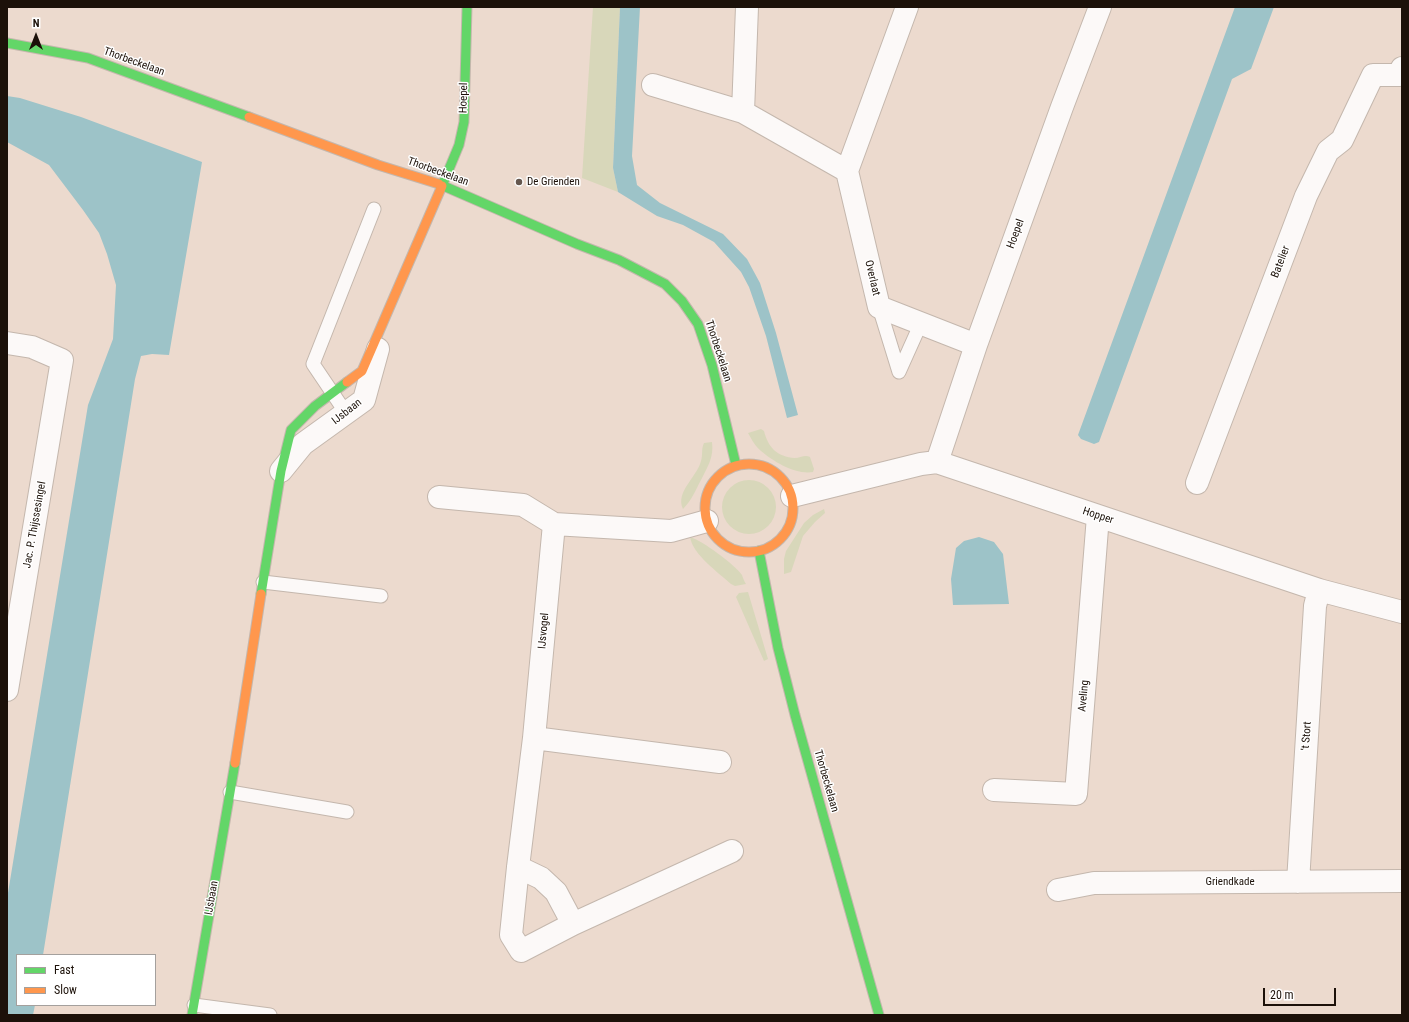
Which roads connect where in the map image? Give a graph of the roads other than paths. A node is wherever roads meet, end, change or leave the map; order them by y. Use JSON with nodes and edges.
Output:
{"nodes":[{"id":1,"x":467,"y":7,"type":"edge"},
{"id":2,"x":747,"y":7,"type":"edge"},
{"id":3,"x":908,"y":7,"type":"edge"},
{"id":4,"x":1100,"y":7,"type":"edge"},
{"id":5,"x":7,"y":43,"type":"edge"},
{"id":6,"x":1401,"y":74,"type":"edge"},
{"id":7,"x":652,"y":85,"type":"dead end"},
{"id":8,"x":743,"y":112,"type":"junction"},
{"id":9,"x":847,"y":171,"type":"junction"},
{"id":10,"x":443,"y":185,"type":"junction"},
{"id":11,"x":374,"y":209,"type":"dead end"},
{"id":12,"x":879,"y":306,"type":"junction"},
{"id":13,"x":388,"y":311,"type":"junction"},
{"id":14,"x":921,"y":323,"type":"junction"},
{"id":15,"x":7,"y":343,"type":"edge"},
{"id":16,"x":976,"y":345,"type":"junction"},
{"id":17,"x":332,"y":393,"type":"junction"},
{"id":18,"x":346,"y":413,"type":"junction"},
{"id":19,"x":937,"y":462,"type":"junction"},
{"id":20,"x":736,"y":465,"type":"junction"},
{"id":21,"x":281,"y":471,"type":"junction"},
{"id":22,"x":1197,"y":483,"type":"dead end"},
{"id":23,"x":792,"y":496,"type":"junction"},
{"id":24,"x":439,"y":497,"type":"dead end"},
{"id":25,"x":1098,"y":516,"type":"junction"},
{"id":26,"x":707,"y":521,"type":"junction"},
{"id":27,"x":554,"y":524,"type":"junction"},
{"id":28,"x":759,"y":551,"type":"junction"},
{"id":29,"x":263,"y":582,"type":"junction"},
{"id":30,"x":1320,"y":590,"type":"junction"},
{"id":31,"x":381,"y":596,"type":"dead end"},
{"id":32,"x":1402,"y":612,"type":"edge"},
{"id":33,"x":7,"y":690,"type":"edge"},
{"id":34,"x":534,"y":738,"type":"junction"},
{"id":35,"x":720,"y":762,"type":"dead end"},
{"id":36,"x":994,"y":790,"type":"dead end"},
{"id":37,"x":230,"y":792,"type":"junction"},
{"id":38,"x":347,"y":812,"type":"dead end"},
{"id":39,"x":732,"y":851,"type":"dead end"},
{"id":40,"x":518,"y":868,"type":"junction"},
{"id":41,"x":1402,"y":881,"type":"edge"},
{"id":42,"x":1298,"y":882,"type":"junction"},
{"id":43,"x":1058,"y":890,"type":"dead end"},
{"id":44,"x":573,"y":924,"type":"junction"},
{"id":45,"x":193,"y":1010,"type":"edge"},
{"id":46,"x":270,"y":1015,"type":"edge"},
{"id":47,"x":879,"y":1015,"type":"edge"}],
"edges":[{"from":1,"to":10,"type":"street","name":"Hoepel"},
{"from":2,"to":8,"type":"street"},
{"from":3,"to":9,"type":"street"},
{"from":4,"to":16,"type":"street","name":"Hoepel"},
{"from":5,"to":10,"type":"street","name":"Thorbeckelaan"},
{"from":6,"to":22,"type":"street","name":"Batelier"},
{"from":7,"to":8,"type":"street"},
{"from":8,"to":9,"type":"street"},
{"from":9,"to":12,"type":"street","name":"Overlaat"},
{"from":10,"to":13,"type":"street","name":"IJsbaan"},
{"from":10,"to":20,"type":"street","name":"Thorbeckelaan"},
{"from":11,"to":17,"type":"lane"},
{"from":12,"to":14,"type":"street","name":"Overlaat"},
{"from":12,"to":14,"type":"lane"},
{"from":13,"to":17,"type":"street","name":"IJsbaan"},
{"from":13,"to":18,"type":"street","name":"IJsbaan"},
{"from":14,"to":16,"type":"street","name":"Overlaat"},
{"from":15,"to":33,"type":"street","name":"Jac. P. Thijssesingel"},
{"from":16,"to":19,"type":"street","name":"Hoepel"},
{"from":17,"to":18,"type":"lane"},
{"from":17,"to":21,"type":"street","name":"IJsbaan"},
{"from":18,"to":21,"type":"street","name":"IJsbaan"},
{"from":19,"to":23,"type":"street","name":"Hopper"},
{"from":19,"to":25,"type":"street","name":"Hopper"},
{"from":20,"to":23,"type":"street"},
{"from":20,"to":26,"type":"street"},
{"from":21,"to":29,"type":"street","name":"IJsbaan"},
{"from":23,"to":28,"type":"street"},
{"from":24,"to":27,"type":"street"},
{"from":25,"to":30,"type":"street","name":"Hopper"},
{"from":25,"to":36,"type":"street","name":"Aveling"},
{"from":26,"to":27,"type":"street"},
{"from":26,"to":28,"type":"street"},
{"from":27,"to":34,"type":"street","name":"IJsvogel"},
{"from":28,"to":47,"type":"street","name":"Thorbeckelaan"},
{"from":29,"to":31,"type":"lane"},
{"from":29,"to":37,"type":"street","name":"IJsbaan"},
{"from":30,"to":32,"type":"street","name":"Hopper"},
{"from":30,"to":42,"type":"street","name":"'t Stort"},
{"from":34,"to":35,"type":"street"},
{"from":34,"to":40,"type":"street","name":"IJsvogel"},
{"from":37,"to":38,"type":"lane"},
{"from":37,"to":45,"type":"street","name":"IJsbaan"},
{"from":39,"to":44,"type":"street","name":"IJsvogel"},
{"from":40,"to":44,"type":"street"},
{"from":40,"to":44,"type":"street","name":"IJsvogel"},
{"from":41,"to":42,"type":"street","name":"Griendkade"},
{"from":42,"to":43,"type":"street","name":"Griendkade"},
{"from":45,"to":46,"type":"lane","name":"IJsbaan"}]}
